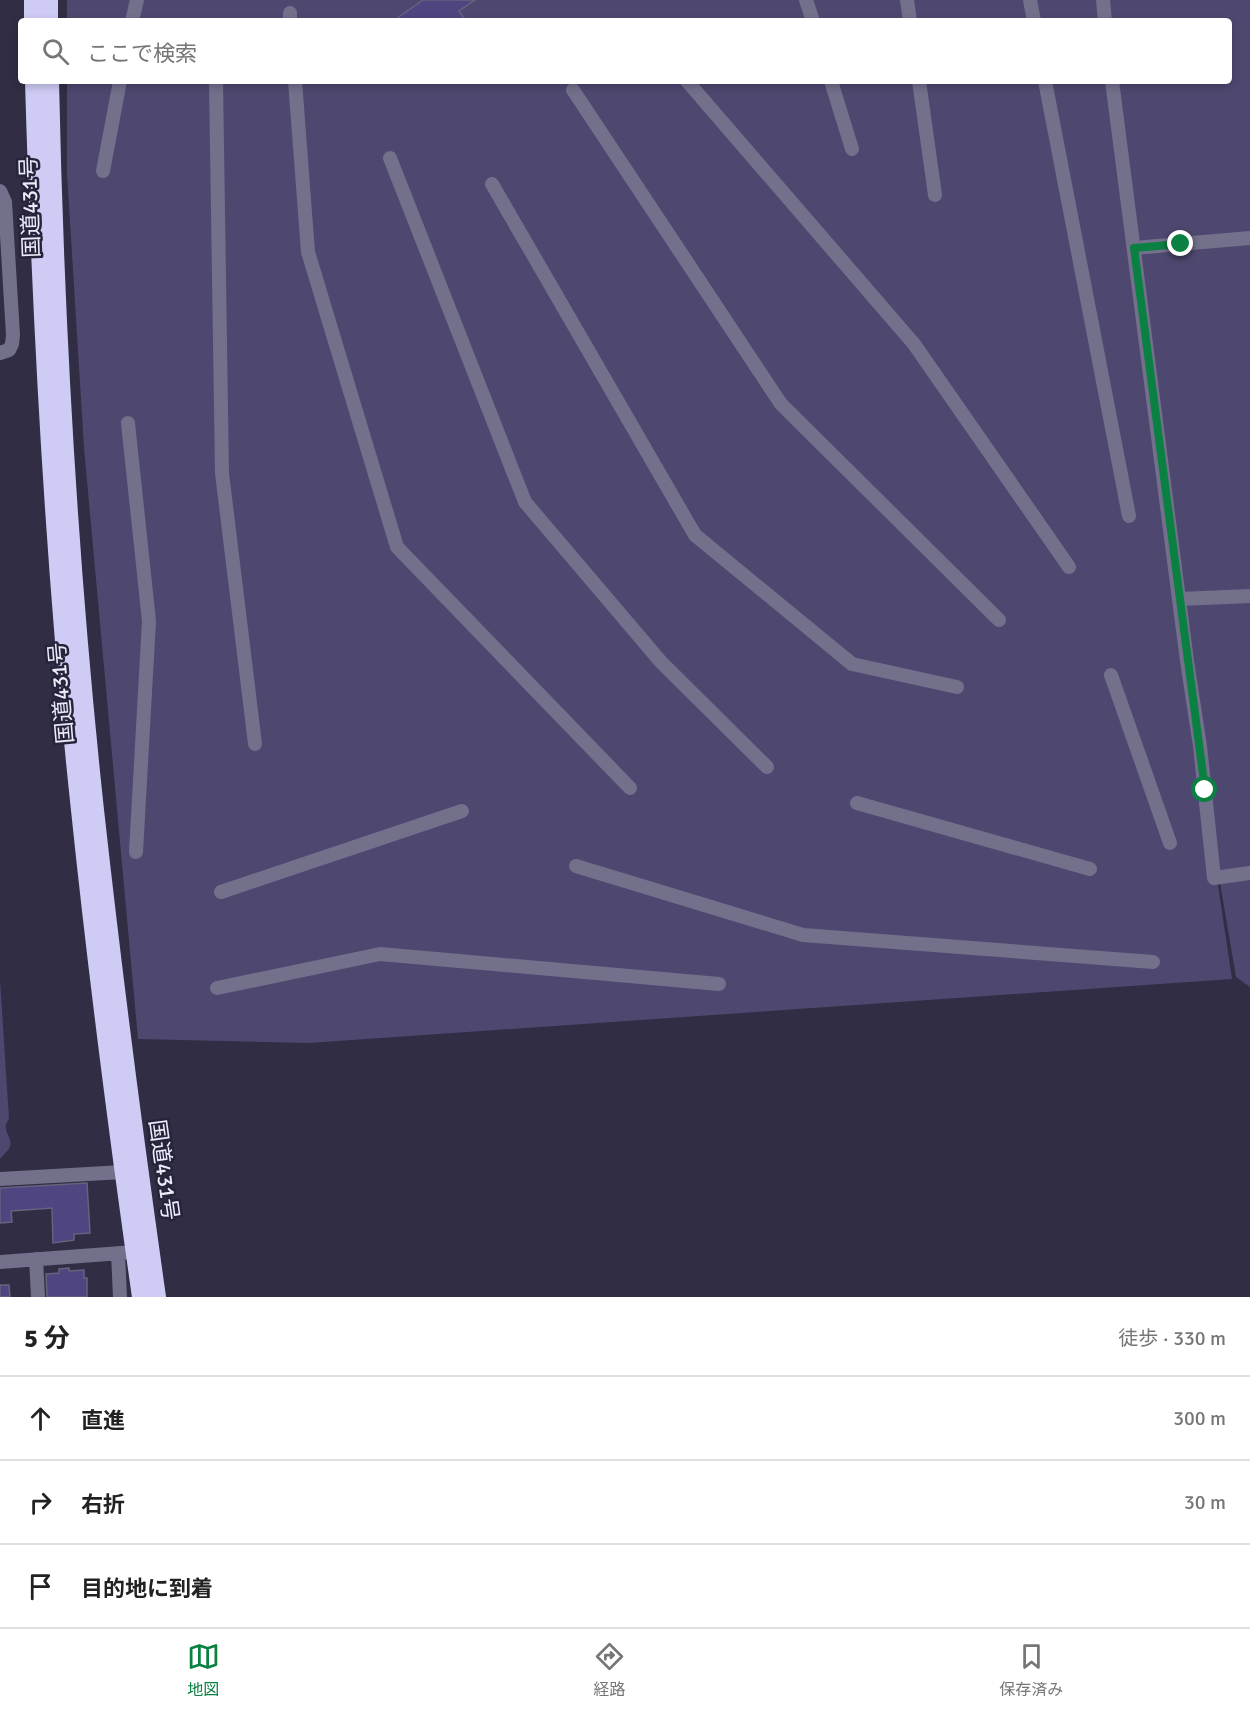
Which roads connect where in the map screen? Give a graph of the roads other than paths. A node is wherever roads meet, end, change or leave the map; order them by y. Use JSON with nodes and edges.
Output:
{"nodes":[{"id":1,"x":33,"y":0,"type":"edge"},
{"id":2,"x":49,"y":0,"type":"edge"},
{"id":3,"x":137,"y":0,"type":"edge"},
{"id":4,"x":806,"y":0,"type":"edge"},
{"id":5,"x":907,"y":0,"type":"edge"},
{"id":6,"x":1030,"y":0,"type":"edge"},
{"id":7,"x":1103,"y":0,"type":"edge"},
{"id":8,"x":33,"y":18,"type":"edge"},
{"id":9,"x":49,"y":18,"type":"edge"},
{"id":10,"x":133,"y":18,"type":"edge"},
{"id":11,"x":812,"y":18,"type":"edge"},
{"id":12,"x":910,"y":18,"type":"edge"},
{"id":13,"x":1033,"y":18,"type":"edge"},
{"id":14,"x":1105,"y":18,"type":"edge"},
{"id":15,"x":34,"y":84,"type":"edge"},
{"id":16,"x":50,"y":84,"type":"edge"},
{"id":17,"x":119,"y":84,"type":"edge"},
{"id":18,"x":216,"y":84,"type":"edge"},
{"id":19,"x":295,"y":84,"type":"edge"},
{"id":20,"x":690,"y":84,"type":"edge"},
{"id":21,"x":832,"y":84,"type":"edge"},
{"id":22,"x":919,"y":84,"type":"edge"},
{"id":23,"x":1046,"y":84,"type":"edge"},
{"id":24,"x":1112,"y":84,"type":"edge"},
{"id":25,"x":573,"y":90,"type":"dead end"},
{"id":26,"x":852,"y":149,"type":"dead end"},
{"id":27,"x":390,"y":158,"type":"dead end"},
{"id":28,"x":103,"y":171,"type":"dead end"},
{"id":29,"x":492,"y":184,"type":"dead end"},
{"id":30,"x":0,"y":191,"type":"edge"},
{"id":31,"x":935,"y":195,"type":"dead end"},
{"id":32,"x":1250,"y":238,"type":"edge"},
{"id":33,"x":1134,"y":248,"type":"junction"},
{"id":34,"x":0,"y":353,"type":"edge"},
{"id":35,"x":129,"y":423,"type":"dead end"},
{"id":36,"x":1129,"y":516,"type":"dead end"},
{"id":37,"x":1069,"y":567,"type":"dead end"},
{"id":38,"x":1250,"y":596,"type":"edge"},
{"id":39,"x":1180,"y":599,"type":"junction"},
{"id":40,"x":999,"y":620,"type":"dead end"},
{"id":41,"x":1111,"y":675,"type":"dead end"},
{"id":42,"x":957,"y":687,"type":"dead end"},
{"id":43,"x":255,"y":744,"type":"dead end"},
{"id":44,"x":767,"y":767,"type":"dead end"},
{"id":45,"x":630,"y":788,"type":"dead end"},
{"id":46,"x":857,"y":803,"type":"dead end"},
{"id":47,"x":462,"y":812,"type":"dead end"},
{"id":48,"x":1170,"y":843,"type":"dead end"},
{"id":49,"x":136,"y":852,"type":"dead end"},
{"id":50,"x":576,"y":866,"type":"dead end"},
{"id":51,"x":1090,"y":869,"type":"dead end"},
{"id":52,"x":1250,"y":873,"type":"edge"},
{"id":53,"x":222,"y":892,"type":"dead end"},
{"id":54,"x":1153,"y":962,"type":"dead end"},
{"id":55,"x":719,"y":984,"type":"dead end"},
{"id":56,"x":217,"y":988,"type":"dead end"},
{"id":57,"x":123,"y":1172,"type":"junction"},
{"id":58,"x":0,"y":1179,"type":"edge"},
{"id":59,"x":126,"y":1252,"type":"junction"},
{"id":60,"x":36,"y":1259,"type":"junction"},
{"id":61,"x":0,"y":1262,"type":"edge"},
{"id":62,"x":38,"y":1297,"type":"edge"},
{"id":63,"x":120,"y":1297,"type":"edge"},
{"id":64,"x":141,"y":1297,"type":"edge"},
{"id":65,"x":157,"y":1297,"type":"edge"}],
"edges":[{"from":1,"to":8,"type":"highway"},
{"from":2,"to":9,"type":"highway"},
{"from":3,"to":10,"type":"street"},
{"from":4,"to":11,"type":"street"},
{"from":5,"to":12,"type":"street"},
{"from":6,"to":13,"type":"street"},
{"from":7,"to":14,"type":"street"},
{"from":15,"to":57,"type":"highway","name":"国道431号"},
{"from":16,"to":65,"type":"highway","name":"国道431号"},
{"from":17,"to":28,"type":"street"},
{"from":18,"to":43,"type":"street"},
{"from":19,"to":45,"type":"street"},
{"from":20,"to":37,"type":"street"},
{"from":21,"to":26,"type":"street"},
{"from":22,"to":31,"type":"street"},
{"from":23,"to":36,"type":"street"},
{"from":24,"to":33,"type":"street"},
{"from":25,"to":40,"type":"street"},
{"from":27,"to":44,"type":"street"},
{"from":29,"to":42,"type":"street"},
{"from":30,"to":34,"type":"street"},
{"from":32,"to":33,"type":"street"},
{"from":33,"to":39,"type":"street"},
{"from":35,"to":49,"type":"street"},
{"from":38,"to":39,"type":"street"},
{"from":39,"to":52,"type":"street"},
{"from":41,"to":48,"type":"street"},
{"from":46,"to":51,"type":"street"},
{"from":47,"to":53,"type":"street"},
{"from":50,"to":54,"type":"street"},
{"from":55,"to":56,"type":"street"},
{"from":57,"to":58,"type":"street"},
{"from":57,"to":59,"type":"highway","name":"国道431号"},
{"from":59,"to":60,"type":"street"},
{"from":59,"to":63,"type":"street"},
{"from":59,"to":64,"type":"highway","name":"国道431号"},
{"from":60,"to":61,"type":"street"},
{"from":60,"to":62,"type":"street"}]}
